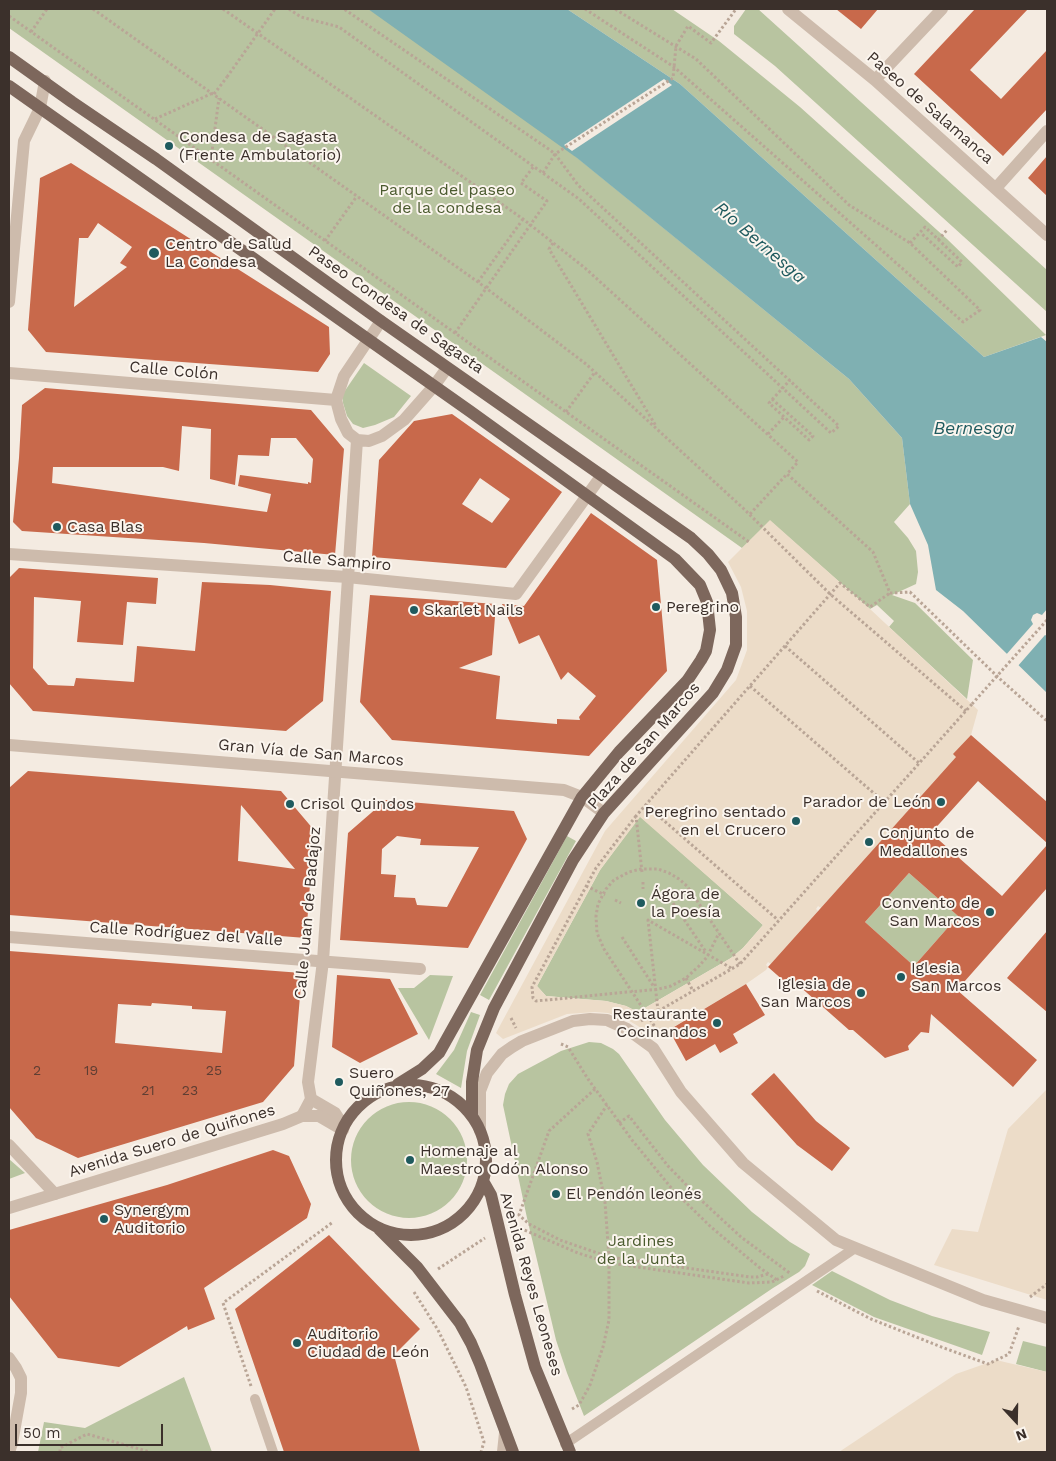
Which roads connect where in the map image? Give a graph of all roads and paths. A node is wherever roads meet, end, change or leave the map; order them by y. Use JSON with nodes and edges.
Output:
{"nodes":[{"id":1,"x":47,"y":9,"type":"edge"},
{"id":2,"x":94,"y":9,"type":"edge"},
{"id":3,"x":223,"y":9,"type":"edge"},
{"id":4,"x":274,"y":9,"type":"edge"},
{"id":5,"x":288,"y":9,"type":"edge"},
{"id":6,"x":344,"y":9,"type":"edge"},
{"id":7,"x":586,"y":9,"type":"edge"},
{"id":8,"x":615,"y":9,"type":"edge"},
{"id":9,"x":736,"y":9,"type":"edge"},
{"id":10,"x":788,"y":9,"type":"edge"},
{"id":11,"x":942,"y":9,"type":"edge"},
{"id":12,"x":9,"y":16,"type":"edge"},
{"id":13,"x":31,"y":32,"type":"junction"},
{"id":14,"x":676,"y":46,"type":"junction"},
{"id":15,"x":9,"y":56,"type":"edge"},
{"id":16,"x":674,"y":67,"type":"junction"},
{"id":17,"x":875,"y":80,"type":"junction"},
{"id":18,"x":45,"y":81,"type":"junction"},
{"id":19,"x":9,"y":86,"type":"edge"},
{"id":20,"x":213,"y":94,"type":"junction"},
{"id":21,"x":218,"y":98,"type":"junction"},
{"id":22,"x":40,"y":108,"type":"junction"},
{"id":23,"x":154,"y":119,"type":"junction"},
{"id":24,"x":1047,"y":131,"type":"edge"},
{"id":25,"x":556,"y":154,"type":"junction"},
{"id":26,"x":211,"y":159,"type":"junction"},
{"id":27,"x":534,"y":166,"type":"junction"},
{"id":28,"x":543,"y":173,"type":"junction"},
{"id":29,"x":996,"y":188,"type":"junction"},
{"id":30,"x":357,"y":196,"type":"junction"},
{"id":31,"x":522,"y":219,"type":"junction"},
{"id":32,"x":531,"y":225,"type":"junction"},
{"id":33,"x":947,"y":230,"type":"dead end"},
{"id":34,"x":921,"y":233,"type":"junction"},
{"id":35,"x":1047,"y":235,"type":"edge"},
{"id":36,"x":938,"y":240,"type":"junction"},
{"id":37,"x":326,"y":241,"type":"junction"},
{"id":38,"x":553,"y":243,"type":"junction"},
{"id":39,"x":910,"y":243,"type":"junction"},
{"id":40,"x":478,"y":282,"type":"junction"},
{"id":41,"x":486,"y":288,"type":"junction"},
{"id":42,"x":9,"y":302,"type":"edge"},
{"id":43,"x":382,"y":321,"type":"junction"},
{"id":44,"x":455,"y":333,"type":"junction"},
{"id":45,"x":368,"y":340,"type":"junction"},
{"id":46,"x":447,"y":368,"type":"junction"},
{"id":47,"x":594,"y":372,"type":"junction"},
{"id":48,"x":9,"y":373,"type":"edge"},
{"id":49,"x":790,"y":380,"type":"junction"},
{"id":50,"x":434,"y":386,"type":"junction"},
{"id":51,"x":782,"y":389,"type":"junction"},
{"id":52,"x":772,"y":399,"type":"junction"},
{"id":53,"x":336,"y":400,"type":"junction"},
{"id":54,"x":566,"y":412,"type":"junction"},
{"id":55,"x":784,"y":417,"type":"junction"},
{"id":56,"x":659,"y":431,"type":"junction"},
{"id":57,"x":768,"y":434,"type":"junction"},
{"id":58,"x":357,"y":440,"type":"junction"},
{"id":59,"x":787,"y":474,"type":"junction"},
{"id":60,"x":602,"y":475,"type":"junction"},
{"id":61,"x":588,"y":494,"type":"junction"},
{"id":62,"x":750,"y":514,"type":"junction"},
{"id":63,"x":691,"y":538,"type":"joint"},
{"id":64,"x":748,"y":542,"type":"dead end"},
{"id":65,"x":9,"y":554,"type":"edge"},
{"id":66,"x":347,"y":577,"type":"junction"},
{"id":67,"x":890,"y":593,"type":"junction"},
{"id":68,"x":830,"y":594,"type":"junction"},
{"id":69,"x":1047,"y":620,"type":"edge"},
{"id":70,"x":785,"y":646,"type":"junction"},
{"id":71,"x":750,"y":686,"type":"junction"},
{"id":72,"x":966,"y":711,"type":"junction"},
{"id":73,"x":1047,"y":721,"type":"edge"},
{"id":74,"x":9,"y":746,"type":"edge"},
{"id":75,"x":920,"y":763,"type":"junction"},
{"id":76,"x":335,"y":772,"type":"junction"},
{"id":77,"x":582,"y":797,"type":"junction"},
{"id":78,"x":884,"y":802,"type":"junction"},
{"id":79,"x":646,"y":805,"type":"junction"},
{"id":80,"x":604,"y":813,"type":"junction"},
{"id":81,"x":636,"y":816,"type":"junction"},
{"id":82,"x":642,"y":870,"type":"junction"},
{"id":83,"x":643,"y":882,"type":"dead end"},
{"id":84,"x":586,"y":886,"type":"junction"},
{"id":85,"x":643,"y":890,"type":"dead end"},
{"id":86,"x":604,"y":894,"type":"junction"},
{"id":87,"x":615,"y":900,"type":"dead end"},
{"id":88,"x":622,"y":903,"type":"dead end"},
{"id":89,"x":673,"y":903,"type":"dead end"},
{"id":90,"x":778,"y":920,"type":"junction"},
{"id":91,"x":719,"y":933,"type":"junction"},
{"id":92,"x":9,"y":937,"type":"edge"},
{"id":93,"x":622,"y":937,"type":"dead end"},
{"id":94,"x":708,"y":955,"type":"junction"},
{"id":95,"x":323,"y":961,"type":"junction"},
{"id":96,"x":740,"y":964,"type":"junction"},
{"id":97,"x":732,"y":968,"type":"junction"},
{"id":98,"x":420,"y":969,"type":"dead end"},
{"id":99,"x":686,"y":978,"type":"junction"},
{"id":100,"x":655,"y":989,"type":"junction"},
{"id":101,"x":693,"y":990,"type":"junction"},
{"id":102,"x":632,"y":992,"type":"junction"},
{"id":103,"x":658,"y":1011,"type":"junction"},
{"id":104,"x":649,"y":1016,"type":"junction"},
{"id":105,"x":511,"y":1018,"type":"dead end"},
{"id":106,"x":641,"y":1021,"type":"dead end"},
{"id":107,"x":516,"y":1028,"type":"dead end"},
{"id":108,"x":661,"y":1035,"type":"dead end"},
{"id":109,"x":556,"y":1042,"type":"dead end"},
{"id":110,"x":398,"y":1084,"type":"junction"},
{"id":111,"x":596,"y":1089,"type":"junction"},
{"id":112,"x":311,"y":1099,"type":"junction"},
{"id":113,"x":607,"y":1105,"type":"junction"},
{"id":114,"x":302,"y":1116,"type":"junction"},
{"id":115,"x":472,"y":1116,"type":"junction"},
{"id":116,"x":344,"y":1129,"type":"junction"},
{"id":117,"x":480,"y":1131,"type":"junction"},
{"id":118,"x":9,"y":1145,"type":"edge"},
{"id":119,"x":483,"y":1181,"type":"junction"},
{"id":120,"x":55,"y":1194,"type":"junction"},
{"id":121,"x":9,"y":1208,"type":"edge"},
{"id":122,"x":334,"y":1222,"type":"dead end"},
{"id":123,"x":377,"y":1227,"type":"junction"},
{"id":124,"x":517,"y":1230,"type":"dead end"},
{"id":125,"x":489,"y":1235,"type":"dead end"},
{"id":126,"x":855,"y":1248,"type":"junction"},
{"id":127,"x":610,"y":1257,"type":"junction"},
{"id":128,"x":610,"y":1263,"type":"junction"},
{"id":129,"x":438,"y":1268,"type":"dead end"},
{"id":130,"x":789,"y":1273,"type":"dead end"},
{"id":131,"x":768,"y":1274,"type":"junction"},
{"id":132,"x":777,"y":1280,"type":"junction"},
{"id":133,"x":781,"y":1283,"type":"dead end"},
{"id":134,"x":1047,"y":1284,"type":"edge"},
{"id":135,"x":415,"y":1294,"type":"dead end"},
{"id":136,"x":1028,"y":1299,"type":"dead end"},
{"id":137,"x":1047,"y":1318,"type":"edge"},
{"id":138,"x":9,"y":1358,"type":"edge"},
{"id":139,"x":255,"y":1399,"type":"joint"},
{"id":140,"x":572,"y":1409,"type":"dead end"},
{"id":141,"x":505,"y":1433,"type":"junction"},
{"id":142,"x":568,"y":1448,"type":"edge"},
{"id":143,"x":9,"y":1452,"type":"edge"},
{"id":144,"x":60,"y":1452,"type":"edge"},
{"id":145,"x":150,"y":1452,"type":"edge"},
{"id":146,"x":273,"y":1452,"type":"edge"},
{"id":147,"x":481,"y":1452,"type":"edge"},
{"id":148,"x":502,"y":1452,"type":"edge"},
{"id":149,"x":513,"y":1452,"type":"edge"}],
"edges":[{"from":1,"to":13,"type":"path"},
{"from":2,"to":20,"type":"path"},
{"from":3,"to":31,"type":"path"},
{"from":4,"to":20,"type":"path","bridge":true},
{"from":5,"to":27,"type":"path"},
{"from":6,"to":25,"type":"path"},
{"from":7,"to":16,"type":"path"},
{"from":8,"to":14,"type":"path"},
{"from":9,"to":14,"type":"path"},
{"from":10,"to":17,"type":"street","name":"Paseo de Salamanca"},
{"from":11,"to":17,"type":"street"},
{"from":12,"to":13,"type":"path"},
{"from":13,"to":23,"type":"path"},
{"from":14,"to":16,"type":"path"},
{"from":14,"to":39,"type":"path"},
{"from":15,"to":18,"type":"main road","name":"Paseo Condesa de Sagasta"},
{"from":16,"to":25,"type":"path"},
{"from":16,"to":39,"type":"path"},
{"from":17,"to":29,"type":"street","name":"Paseo de Salamanca"},
{"from":18,"to":22,"type":"street"},
{"from":18,"to":43,"type":"main road","name":"Paseo Condesa de Sagasta"},
{"from":19,"to":22,"type":"main road"},
{"from":20,"to":21,"type":"path"},
{"from":20,"to":23,"type":"path"},
{"from":21,"to":26,"type":"path"},
{"from":21,"to":30,"type":"path"},
{"from":22,"to":42,"type":"street"},
{"from":22,"to":45,"type":"main road"},
{"from":23,"to":26,"type":"path"},
{"from":24,"to":29,"type":"street"},
{"from":25,"to":28,"type":"path"},
{"from":25,"to":49,"type":"path"},
{"from":26,"to":37,"type":"path"},
{"from":27,"to":28,"type":"path"},
{"from":27,"to":32,"type":"path"},
{"from":28,"to":51,"type":"path"},
{"from":29,"to":35,"type":"street","name":"Paseo de Salamanca"},
{"from":30,"to":37,"type":"path"},
{"from":30,"to":40,"type":"path"},
{"from":31,"to":32,"type":"path"},
{"from":31,"to":40,"type":"path"},
{"from":32,"to":38,"type":"path"},
{"from":32,"to":41,"type":"path"},
{"from":33,"to":36,"type":"path"},
{"from":34,"to":36,"type":"path"},
{"from":34,"to":36,"type":"path"},
{"from":34,"to":39,"type":"path"},
{"from":37,"to":44,"type":"path"},
{"from":38,"to":56,"type":"path"},
{"from":38,"to":57,"type":"path"},
{"from":40,"to":41,"type":"path"},
{"from":41,"to":44,"type":"path"},
{"from":41,"to":47,"type":"path"},
{"from":43,"to":45,"type":"street"},
{"from":43,"to":46,"type":"main road","name":"Paseo Condesa de Sagasta"},
{"from":44,"to":54,"type":"path"},
{"from":45,"to":50,"type":"main road"},
{"from":45,"to":53,"type":"street"},
{"from":46,"to":50,"type":"street"},
{"from":46,"to":60,"type":"main road","name":"Paseo Condesa de Sagasta"},
{"from":47,"to":54,"type":"path"},
{"from":47,"to":56,"type":"path"},
{"from":48,"to":53,"type":"street","name":"Calle Colón"},
{"from":49,"to":51,"type":"path"},
{"from":49,"to":51,"type":"path"},
{"from":50,"to":58,"type":"street"},
{"from":50,"to":61,"type":"main road"},
{"from":51,"to":52,"type":"path"},
{"from":52,"to":55,"type":"path"},
{"from":52,"to":55,"type":"path"},
{"from":53,"to":58,"type":"street"},
{"from":54,"to":64,"type":"path"},
{"from":55,"to":57,"type":"path"},
{"from":56,"to":62,"type":"path"},
{"from":57,"to":59,"type":"path"},
{"from":58,"to":66,"type":"street","name":"Calle Juan de Badajoz"},
{"from":59,"to":62,"type":"path"},
{"from":59,"to":67,"type":"path"},
{"from":60,"to":61,"type":"street","name":"Calle Sampiro"},
{"from":60,"to":63,"type":"main road","name":"Paseo Condesa de Sagasta"},
{"from":61,"to":66,"type":"street","name":"Calle Sampiro"},
{"from":61,"to":77,"type":"main road","name":"Plaza de San Marcos"},
{"from":62,"to":68,"type":"path"},
{"from":63,"to":80,"type":"main road","name":"Plaza de San Marcos"},
{"from":65,"to":66,"type":"street","name":"Calle Sampiro"},
{"from":66,"to":76,"type":"street","name":"Calle Juan de Badajoz"},
{"from":67,"to":68,"type":"path"},
{"from":67,"to":73,"type":"path"},
{"from":68,"to":70,"type":"path"},
{"from":68,"to":72,"type":"path"},
{"from":69,"to":72,"type":"path","bridge":true},
{"from":70,"to":71,"type":"path"},
{"from":70,"to":75,"type":"path"},
{"from":71,"to":78,"type":"path"},
{"from":71,"to":79,"type":"path"},
{"from":72,"to":75,"type":"path"},
{"from":74,"to":76,"type":"street","name":"Gran Vía de San Marcos"},
{"from":75,"to":78,"type":"path"},
{"from":76,"to":77,"type":"street","name":"Gran Vía de San Marcos"},
{"from":76,"to":95,"type":"street","name":"Calle Juan de Badajoz"},
{"from":77,"to":80,"type":"street","name":"Gran Vía de San Marcos"},
{"from":77,"to":110,"type":"main road","name":"Plaza de San Marcos"},
{"from":78,"to":90,"type":"path"},
{"from":79,"to":81,"type":"path"},
{"from":79,"to":90,"type":"path"},
{"from":80,"to":115,"type":"main road","name":"Plaza de San Marcos"},
{"from":81,"to":82,"type":"path"},
{"from":81,"to":84,"type":"path"},
{"from":82,"to":86,"type":"path"},
{"from":82,"to":91,"type":"path"},
{"from":83,"to":85,"type":"path"},
{"from":84,"to":86,"type":"path"},
{"from":84,"to":102,"type":"path"},
{"from":86,"to":102,"type":"path"},
{"from":87,"to":88,"type":"path"},
{"from":89,"to":94,"type":"path"},
{"from":90,"to":96,"type":"path"},
{"from":91,"to":94,"type":"path"},
{"from":91,"to":96,"type":"path"},
{"from":92,"to":95,"type":"street","name":"Calle Rodríguez del Valle"},
{"from":93,"to":100,"type":"path"},
{"from":94,"to":97,"type":"path"},
{"from":94,"to":99,"type":"path"},
{"from":94,"to":100,"type":"path"},
{"from":95,"to":98,"type":"street","name":"Calle Rodríguez del Valle"},
{"from":95,"to":112,"type":"street","name":"Calle Juan de Badajoz"},
{"from":96,"to":97,"type":"path"},
{"from":97,"to":101,"type":"path"},
{"from":99,"to":100,"type":"path"},
{"from":99,"to":101,"type":"path"},
{"from":100,"to":102,"type":"path"},
{"from":100,"to":103,"type":"path"},
{"from":101,"to":103,"type":"path"},
{"from":102,"to":104,"type":"path"},
{"from":103,"to":104,"type":"path"},
{"from":104,"to":106,"type":"path"},
{"from":104,"to":108,"type":"path"},
{"from":105,"to":107,"type":"path"},
{"from":109,"to":111,"type":"path"},
{"from":110,"to":115,"type":"main road"},
{"from":110,"to":116,"type":"main road"},
{"from":111,"to":113,"type":"path"},
{"from":111,"to":127,"type":"path"},
{"from":112,"to":114,"type":"street"},
{"from":112,"to":116,"type":"street"},
{"from":113,"to":127,"type":"path"},
{"from":113,"to":131,"type":"path"},
{"from":114,"to":116,"type":"street","name":"Avenida Suero de Quiñones"},
{"from":114,"to":120,"type":"street","name":"Avenida Suero de Quiñones"},
{"from":115,"to":117,"type":"main road"},
{"from":116,"to":123,"type":"main road"},
{"from":117,"to":119,"type":"main road"},
{"from":117,"to":126,"type":"street"},
{"from":118,"to":120,"type":"street"},
{"from":119,"to":123,"type":"main road"},
{"from":119,"to":142,"type":"main road","name":"Avenida Reyes Leoneses"},
{"from":120,"to":121,"type":"street","name":"Avenida Suero de Quiñones"},
{"from":122,"to":139,"type":"path"},
{"from":123,"to":141,"type":"main road"},
{"from":124,"to":128,"type":"path"},
{"from":125,"to":129,"type":"path"},
{"from":126,"to":137,"type":"street"},
{"from":126,"to":142,"type":"lane"},
{"from":127,"to":128,"type":"path"},
{"from":127,"to":131,"type":"path"},
{"from":128,"to":132,"type":"path"},
{"from":128,"to":140,"type":"path"},
{"from":130,"to":132,"type":"path"},
{"from":131,"to":132,"type":"path"},
{"from":132,"to":133,"type":"path"},
{"from":134,"to":136,"type":"path"},
{"from":135,"to":147,"type":"path"},
{"from":138,"to":143,"type":"street"},
{"from":139,"to":146,"type":"lane"},
{"from":141,"to":148,"type":"street"},
{"from":141,"to":149,"type":"main road"},
{"from":144,"to":145,"type":"path"}]}
